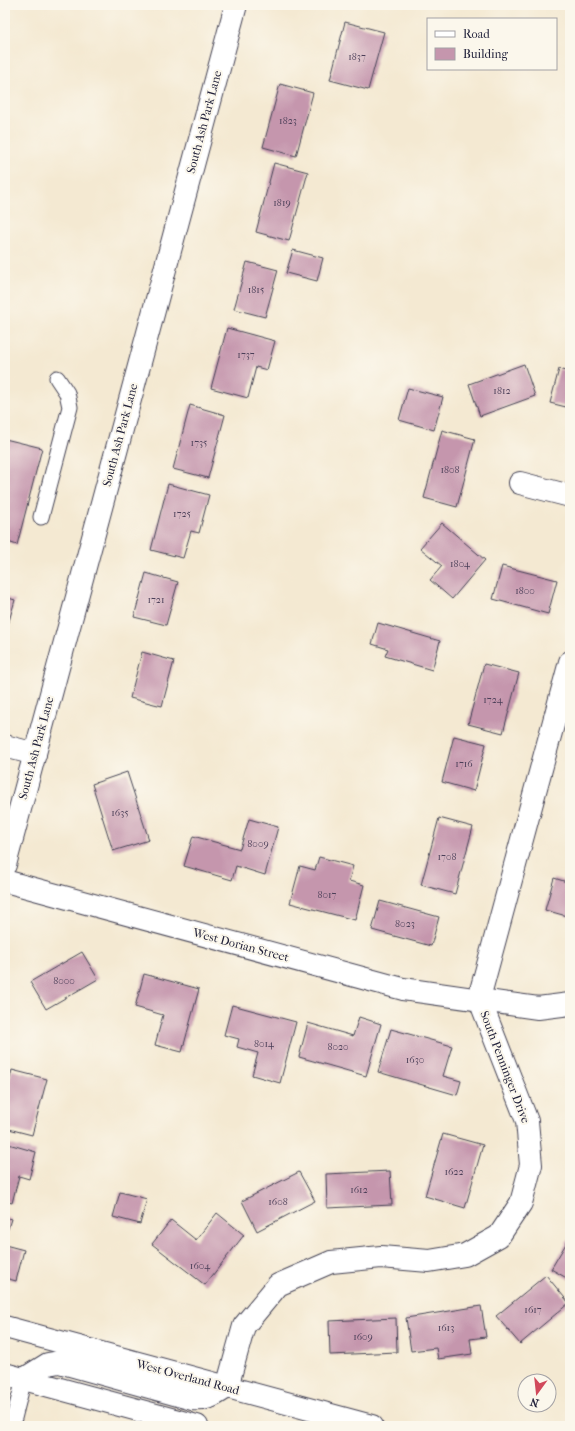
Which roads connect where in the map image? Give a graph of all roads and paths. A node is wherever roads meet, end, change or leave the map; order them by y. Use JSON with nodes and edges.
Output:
{"nodes":[{"id":1,"x":236,"y":5,"type":"edge"},
{"id":2,"x":56,"y":378,"type":"dead end"},
{"id":3,"x":520,"y":483,"type":"dead end"},
{"id":4,"x":570,"y":496,"type":"edge"},
{"id":5,"x":41,"y":517,"type":"dead end"},
{"id":6,"x":570,"y":662,"type":"edge"},
{"id":7,"x":5,"y":746,"type":"edge"},
{"id":8,"x":35,"y":754,"type":"junction"},
{"id":9,"x":5,"y":865,"type":"edge"},
{"id":10,"x":5,"y":881,"type":"edge"},
{"id":11,"x":479,"y":998,"type":"junction"},
{"id":12,"x":570,"y":1004,"type":"edge"},
{"id":13,"x":5,"y":1327,"type":"edge"},
{"id":14,"x":14,"y":1377,"type":"edge"},
{"id":15,"x":227,"y":1387,"type":"junction"},
{"id":16,"x":12,"y":1426,"type":"edge"},
{"id":17,"x":197,"y":1426,"type":"edge"},
{"id":18,"x":372,"y":1426,"type":"edge"}],
"edges":[{"from":1,"to":8,"type":"street","name":"South Ash Park Lane"},
{"from":2,"to":5,"type":"lane"},
{"from":3,"to":4,"type":"street"},
{"from":6,"to":11,"type":"street","name":"South Penninger Drive"},
{"from":7,"to":8,"type":"street"},
{"from":8,"to":9,"type":"street","name":"South Ash Park Lane"},
{"from":10,"to":11,"type":"street","name":"West Dorian Street"},
{"from":11,"to":12,"type":"street","name":"South Penninger Drive"},
{"from":11,"to":15,"type":"street","name":"South Penninger Drive"},
{"from":13,"to":15,"type":"street","name":"West Overland Road"},
{"from":14,"to":15,"type":"street"},
{"from":14,"to":16,"type":"lane"},
{"from":14,"to":17,"type":"street"},
{"from":15,"to":18,"type":"street","name":"West Overland Road"}]}
